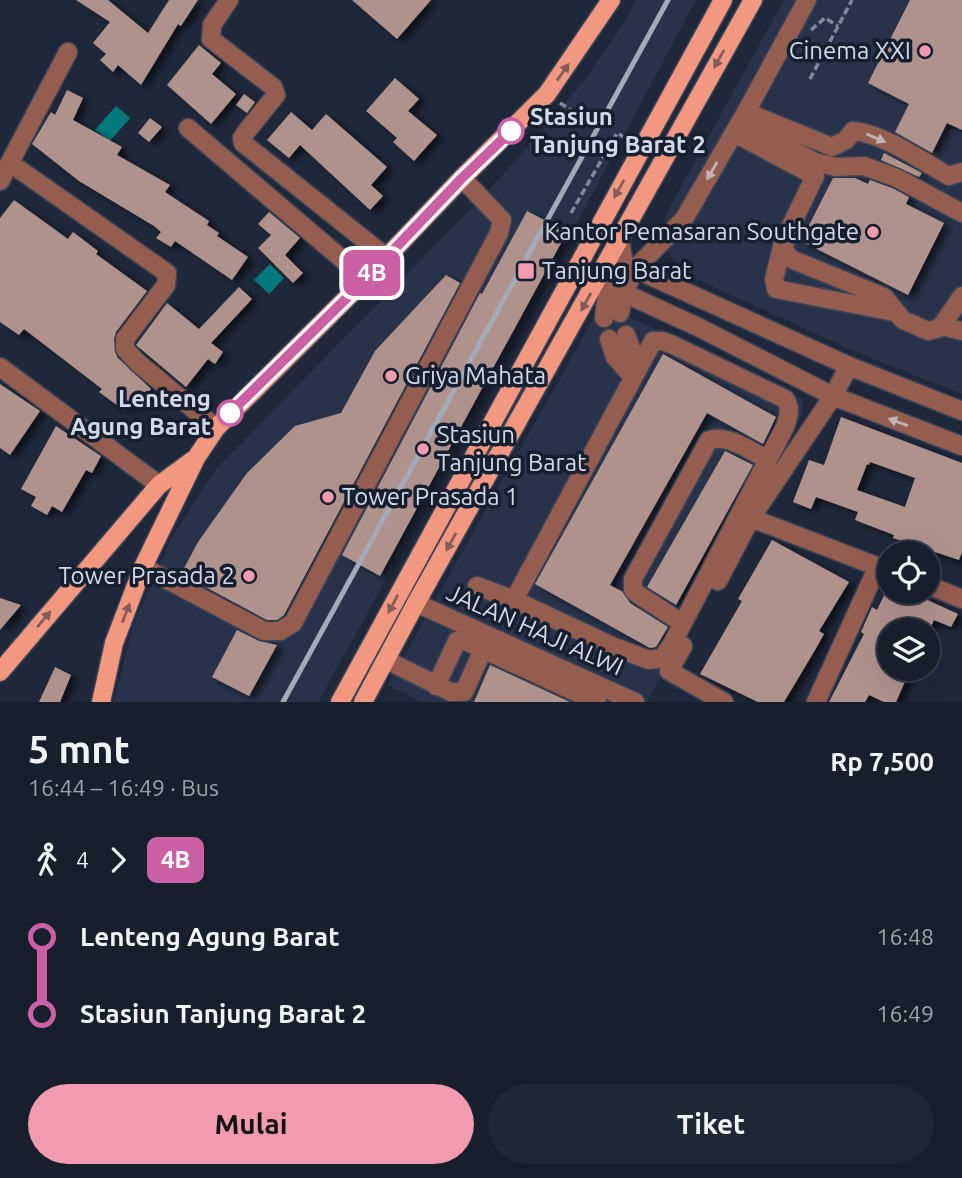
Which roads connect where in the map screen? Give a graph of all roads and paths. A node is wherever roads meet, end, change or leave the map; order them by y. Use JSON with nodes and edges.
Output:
{"nodes":[{"id":1,"x":229,"y":0,"type":"edge"},
{"id":2,"x":723,"y":0,"type":"edge"},
{"id":3,"x":753,"y":0,"type":"edge"},
{"id":4,"x":807,"y":0,"type":"edge"},
{"id":5,"x":852,"y":0,"type":"edge"},
{"id":6,"x":604,"y":3,"type":"edge"},
{"id":7,"x":793,"y":26,"type":"junction"},
{"id":8,"x":838,"y":26,"type":"junction"},
{"id":9,"x":68,"y":52,"type":"dead end"},
{"id":10,"x":810,"y":79,"type":"dead end"},
{"id":11,"x":740,"y":122,"type":"junction"},
{"id":12,"x":188,"y":128,"type":"dead end"},
{"id":13,"x":642,"y":147,"type":"junction"},
{"id":14,"x":10,"y":163,"type":"junction"},
{"id":15,"x":962,"y":172,"type":"edge"},
{"id":16,"x":462,"y":178,"type":"junction"},
{"id":17,"x":0,"y":181,"type":"edge"},
{"id":18,"x":571,"y":213,"type":"dead end"},
{"id":19,"x":962,"y":213,"type":"edge"},
{"id":20,"x":598,"y":227,"type":"junction"},
{"id":21,"x":785,"y":238,"type":"junction"},
{"id":22,"x":620,"y":240,"type":"junction"},
{"id":23,"x":386,"y":257,"type":"junction"},
{"id":24,"x":630,"y":267,"type":"junction"},
{"id":25,"x":364,"y":281,"type":"junction"},
{"id":26,"x":612,"y":285,"type":"junction"},
{"id":27,"x":962,"y":296,"type":"edge"},
{"id":28,"x":894,"y":312,"type":"junction"},
{"id":29,"x":612,"y":316,"type":"dead end"},
{"id":30,"x":941,"y":326,"type":"junction"},
{"id":31,"x":962,"y":331,"type":"edge"},
{"id":32,"x":617,"y":337,"type":"dead end"},
{"id":33,"x":849,"y":366,"type":"junction"},
{"id":34,"x":0,"y":367,"type":"edge"},
{"id":35,"x":635,"y":371,"type":"junction"},
{"id":36,"x":833,"y":396,"type":"junction"},
{"id":37,"x":962,"y":411,"type":"edge"},
{"id":38,"x":216,"y":428,"type":"junction"},
{"id":39,"x":962,"y":446,"type":"edge"},
{"id":40,"x":196,"y":458,"type":"junction"},
{"id":41,"x":768,"y":460,"type":"junction"},
{"id":42,"x":159,"y":485,"type":"junction"},
{"id":43,"x":751,"y":518,"type":"junction"},
{"id":44,"x":877,"y":567,"type":"edge"},
{"id":45,"x":143,"y":568,"type":"junction"},
{"id":46,"x":877,"y":581,"type":"edge"},
{"id":47,"x":477,"y":586,"type":"dead end"},
{"id":48,"x":940,"y":590,"type":"edge"},
{"id":49,"x":962,"y":598,"type":"edge"},
{"id":50,"x":514,"y":600,"type":"junction"},
{"id":51,"x":416,"y":603,"type":"junction"},
{"id":52,"x":682,"y":622,"type":"junction"},
{"id":53,"x":483,"y":650,"type":"junction"},
{"id":54,"x":386,"y":660,"type":"junction"},
{"id":55,"x":0,"y":672,"type":"edge"},
{"id":56,"x":436,"y":686,"type":"junction"},
{"id":57,"x":101,"y":702,"type":"edge"},
{"id":58,"x":340,"y":702,"type":"edge"},
{"id":59,"x":363,"y":702,"type":"edge"},
{"id":60,"x":597,"y":702,"type":"edge"},
{"id":61,"x":635,"y":702,"type":"edge"},
{"id":62,"x":724,"y":702,"type":"edge"},
{"id":63,"x":816,"y":702,"type":"edge"}],
"edges":[{"from":1,"to":23,"type":"street"},
{"from":2,"to":13,"type":"main road"},
{"from":3,"to":22,"type":"main road","one_way":true},
{"from":4,"to":7,"type":"street"},
{"from":5,"to":8,"type":"path"},
{"from":16,"to":6,"type":"main road","one_way":true},
{"from":7,"to":8,"type":"path"},
{"from":7,"to":11,"type":"street"},
{"from":8,"to":10,"type":"path"},
{"from":9,"to":14,"type":"street"},
{"from":11,"to":15,"type":"street","one_way":true},
{"from":11,"to":19,"type":"street"},
{"from":11,"to":21,"type":"street"},
{"from":11,"to":24,"type":"street","one_way":true},
{"from":12,"to":25,"type":"street"},
{"from":13,"to":18,"type":"path"},
{"from":13,"to":20,"type":"main road","one_way":true},
{"from":14,"to":17,"type":"street"},
{"from":14,"to":38,"type":"street"},
{"from":16,"to":23,"type":"main road"},
{"from":16,"to":45,"type":"street"},
{"from":20,"to":22,"type":"main road"},
{"from":20,"to":58,"type":"main road","one_way":true},
{"from":21,"to":28,"type":"street"},
{"from":21,"to":28,"type":"street"},
{"from":22,"to":24,"type":"street"},
{"from":22,"to":26,"type":"main road"},
{"from":23,"to":25,"type":"main road"},
{"from":24,"to":26,"type":"street"},
{"from":24,"to":33,"type":"street"},
{"from":25,"to":38,"type":"main road"},
{"from":26,"to":29,"type":"street"},
{"from":26,"to":36,"type":"street"},
{"from":26,"to":51,"type":"main road","one_way":true},
{"from":27,"to":30,"type":"street"},
{"from":28,"to":30,"type":"street"},
{"from":30,"to":31,"type":"street"},
{"from":32,"to":35,"type":"street"},
{"from":33,"to":36,"type":"street"},
{"from":33,"to":37,"type":"street"},
{"from":34,"to":42,"type":"street"},
{"from":35,"to":41,"type":"street"},
{"from":35,"to":50,"type":"street"},
{"from":39,"to":36,"type":"street","one_way":true},
{"from":36,"to":43,"type":"street"},
{"from":38,"to":40,"type":"main road"},
{"from":40,"to":42,"type":"main road"},
{"from":40,"to":45,"type":"main road"},
{"from":41,"to":52,"type":"street"},
{"from":41,"to":52,"type":"street"},
{"from":55,"to":42,"type":"main road","one_way":true},
{"from":43,"to":44,"type":"street"},
{"from":43,"to":62,"type":"street"},
{"from":57,"to":45,"type":"main road","one_way":true},
{"from":46,"to":63,"type":"street"},
{"from":47,"to":50,"type":"street"},
{"from":48,"to":49,"type":"street"},
{"from":50,"to":52,"type":"street"},
{"from":51,"to":54,"type":"main road"},
{"from":51,"to":61,"type":"street","name":"JALAN HAJI ALWI"},
{"from":53,"to":56,"type":"street"},
{"from":53,"to":56,"type":"street"},
{"from":53,"to":60,"type":"street"},
{"from":54,"to":56,"type":"street"},
{"from":54,"to":59,"type":"main road"}]}
